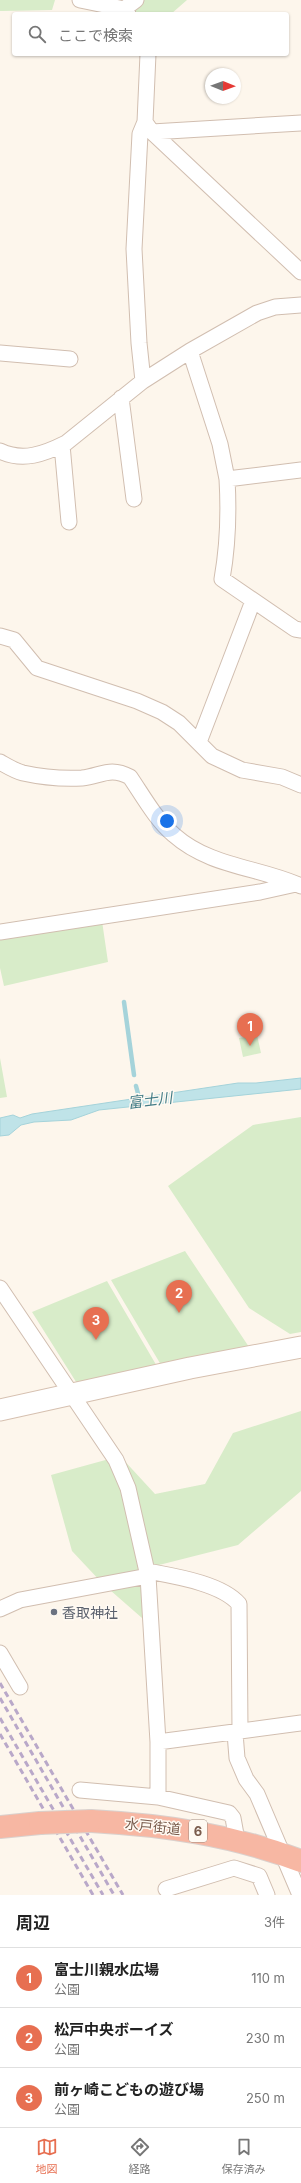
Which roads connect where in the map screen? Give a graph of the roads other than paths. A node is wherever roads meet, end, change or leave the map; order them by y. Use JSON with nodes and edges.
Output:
{"nodes":[{"id":1,"x":80,"y":0,"type":"edge"},
{"id":2,"x":136,"y":0,"type":"edge"},
{"id":3,"x":126,"y":11,"type":"edge"},
{"id":4,"x":148,"y":56,"type":"edge"},
{"id":5,"x":301,"y":123,"type":"edge"},
{"id":6,"x":148,"y":127,"type":"junction"},
{"id":7,"x":301,"y":272,"type":"edge"},
{"id":8,"x":301,"y":305,"type":"edge"},
{"id":9,"x":190,"y":351,"type":"junction"},
{"id":10,"x":0,"y":353,"type":"edge"},
{"id":11,"x":70,"y":359,"type":"dead end"},
{"id":12,"x":143,"y":381,"type":"junction"},
{"id":13,"x":121,"y":398,"type":"junction"},
{"id":14,"x":62,"y":444,"type":"junction"},
{"id":15,"x":0,"y":451,"type":"edge"},
{"id":16,"x":301,"y":470,"type":"edge"},
{"id":17,"x":227,"y":479,"type":"junction"},
{"id":18,"x":134,"y":499,"type":"dead end"},
{"id":19,"x":69,"y":522,"type":"dead end"},
{"id":20,"x":253,"y":600,"type":"junction"},
{"id":21,"x":301,"y":630,"type":"edge"},
{"id":22,"x":0,"y":636,"type":"edge"},
{"id":23,"x":200,"y":742,"type":"junction"},
{"id":24,"x":0,"y":762,"type":"edge"},
{"id":25,"x":301,"y":785,"type":"edge"},
{"id":26,"x":299,"y":885,"type":"edge"},
{"id":27,"x":0,"y":932,"type":"edge"},
{"id":28,"x":0,"y":1288,"type":"edge"},
{"id":29,"x":301,"y":1347,"type":"edge"},
{"id":30,"x":72,"y":1394,"type":"junction"},
{"id":31,"x":0,"y":1410,"type":"edge"},
{"id":32,"x":148,"y":1573,"type":"junction"},
{"id":33,"x":0,"y":1609,"type":"edge"},
{"id":34,"x":0,"y":1653,"type":"edge"},
{"id":35,"x":20,"y":1687,"type":"dead end"},
{"id":36,"x":301,"y":1723,"type":"edge"},
{"id":37,"x":237,"y":1732,"type":"junction"},
{"id":38,"x":158,"y":1742,"type":"junction"},
{"id":39,"x":80,"y":1790,"type":"dead end"},
{"id":40,"x":158,"y":1797,"type":"junction"},
{"id":41,"x":0,"y":1827,"type":"edge"},
{"id":42,"x":237,"y":1840,"type":"junction"},
{"id":43,"x":292,"y":1857,"type":"edge"},
{"id":44,"x":166,"y":1889,"type":"dead end"},
{"id":45,"x":267,"y":1895,"type":"edge"},
{"id":46,"x":300,"y":1895,"type":"edge"}],
"edges":[{"from":1,"to":3,"type":"street"},
{"from":2,"to":3,"type":"street"},
{"from":4,"to":6,"type":"street"},
{"from":5,"to":6,"type":"street"},
{"from":6,"to":7,"type":"street"},
{"from":6,"to":12,"type":"street"},
{"from":8,"to":9,"type":"street"},
{"from":9,"to":12,"type":"street"},
{"from":9,"to":17,"type":"street"},
{"from":10,"to":11,"type":"street"},
{"from":12,"to":13,"type":"street"},
{"from":13,"to":14,"type":"street"},
{"from":13,"to":18,"type":"street"},
{"from":14,"to":15,"type":"street"},
{"from":14,"to":19,"type":"street"},
{"from":16,"to":17,"type":"street"},
{"from":17,"to":20,"type":"street"},
{"from":20,"to":21,"type":"street"},
{"from":20,"to":23,"type":"street"},
{"from":22,"to":23,"type":"street"},
{"from":23,"to":25,"type":"street"},
{"from":24,"to":26,"type":"street"},
{"from":26,"to":27,"type":"street"},
{"from":28,"to":30,"type":"street"},
{"from":29,"to":30,"type":"street"},
{"from":30,"to":31,"type":"street"},
{"from":30,"to":32,"type":"street"},
{"from":32,"to":33,"type":"street"},
{"from":32,"to":37,"type":"street"},
{"from":32,"to":38,"type":"street"},
{"from":34,"to":35,"type":"street"},
{"from":36,"to":37,"type":"street"},
{"from":37,"to":38,"type":"street"},
{"from":37,"to":43,"type":"street"},
{"from":38,"to":40,"type":"street"},
{"from":39,"to":40,"type":"street"},
{"from":40,"to":42,"type":"street"},
{"from":41,"to":42,"type":"highway","name":"水戸街道","number":"6","bridge":true},
{"from":42,"to":43,"type":"highway","name":"水戸街道","number":"6"},
{"from":43,"to":46,"type":"street"},
{"from":44,"to":45,"type":"street"}]}
